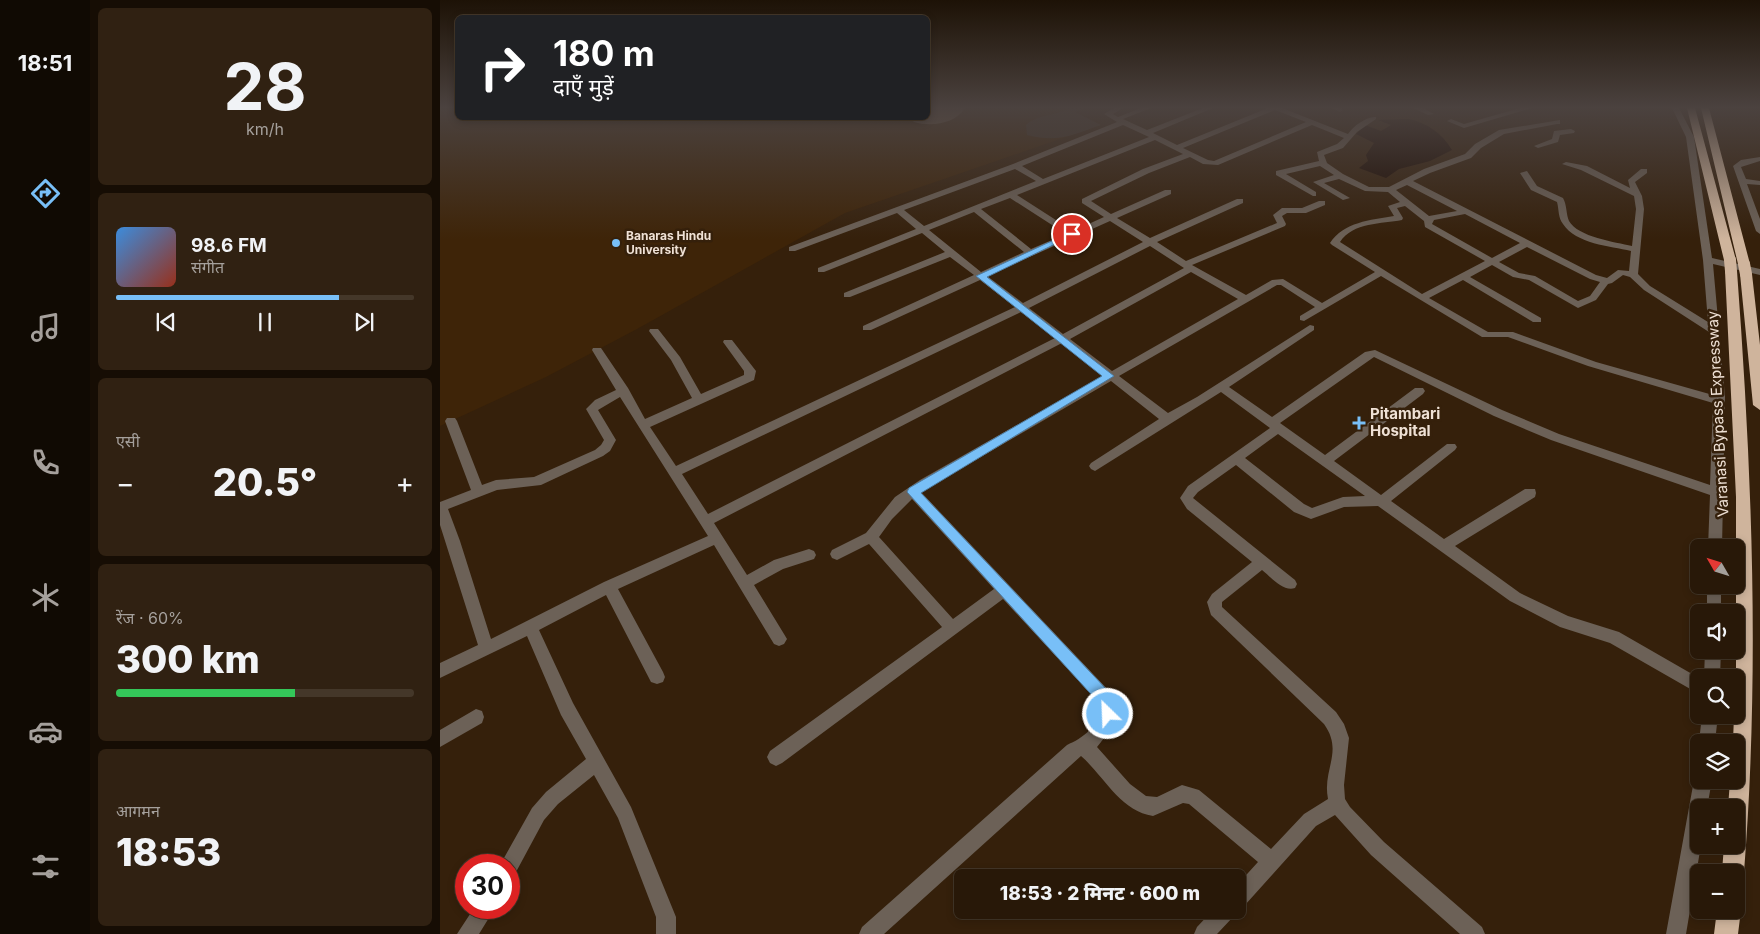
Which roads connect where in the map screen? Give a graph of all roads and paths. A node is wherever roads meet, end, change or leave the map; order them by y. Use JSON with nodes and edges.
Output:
{"nodes":[{"id":1,"x":1050,"y":152,"type":"edge"},
{"id":2,"x":1120,"y":152,"type":"edge"},
{"id":3,"x":1185,"y":152,"type":"edge"},
{"id":4,"x":1242,"y":152,"type":"edge"},
{"id":5,"x":1326,"y":152,"type":"edge"},
{"id":6,"x":1472,"y":152,"type":"edge"},
{"id":7,"x":1692,"y":152,"type":"edge"},
{"id":8,"x":1704,"y":152,"type":"edge"},
{"id":9,"x":1717,"y":152,"type":"edge"},
{"id":10,"x":1190,"y":154,"type":"junction"},
{"id":11,"x":1760,"y":160,"type":"edge"},
{"id":12,"x":1322,"y":163,"type":"junction"},
{"id":13,"x":1566,"y":164,"type":"dead end"},
{"id":14,"x":1016,"y":166,"type":"junction"},
{"id":15,"x":1644,"y":171,"type":"dead end"},
{"id":16,"x":1524,"y":173,"type":"dead end"},
{"id":17,"x":1340,"y":176,"type":"junction"},
{"id":18,"x":1742,"y":181,"type":"junction"},
{"id":19,"x":1044,"y":182,"type":"junction"},
{"id":20,"x":1408,"y":182,"type":"junction"},
{"id":21,"x":1760,"y":183,"type":"edge"},
{"id":22,"x":1390,"y":190,"type":"junction"},
{"id":23,"x":1168,"y":192,"type":"dead end"},
{"id":24,"x":1313,"y":194,"type":"dead end"},
{"id":25,"x":1636,"y":194,"type":"junction"},
{"id":26,"x":1012,"y":195,"type":"junction"},
{"id":27,"x":1346,"y":198,"type":"dead end"},
{"id":28,"x":1240,"y":200,"type":"dead end"},
{"id":29,"x":1322,"y":203,"type":"dead end"},
{"id":30,"x":1407,"y":203,"type":"junction"},
{"id":31,"x":975,"y":209,"type":"junction"},
{"id":32,"x":899,"y":210,"type":"junction"},
{"id":33,"x":1464,"y":212,"type":"junction"},
{"id":34,"x":1758,"y":214,"type":"edge"},
{"id":35,"x":1110,"y":217,"type":"junction"},
{"id":36,"x":1428,"y":220,"type":"junction"},
{"id":37,"x":922,"y":229,"type":"junction"},
{"id":38,"x":1760,"y":231,"type":"edge"},
{"id":39,"x":1072,"y":234,"type":"junction"},
{"id":40,"x":1152,"y":242,"type":"junction"},
{"id":41,"x":1526,"y":244,"type":"junction"},
{"id":42,"x":792,"y":249,"type":"dead end"},
{"id":43,"x":1636,"y":250,"type":"junction"},
{"id":44,"x":951,"y":253,"type":"junction"},
{"id":45,"x":1030,"y":253,"type":"junction"},
{"id":46,"x":1708,"y":260,"type":"junction"},
{"id":47,"x":1494,"y":261,"type":"junction"},
{"id":48,"x":1188,"y":266,"type":"junction"},
{"id":49,"x":821,"y":270,"type":"dead end"},
{"id":50,"x":1747,"y":270,"type":"edge"},
{"id":51,"x":1380,"y":272,"type":"junction"},
{"id":52,"x":1633,"y":275,"type":"junction"},
{"id":53,"x":980,"y":276,"type":"junction"},
{"id":54,"x":1464,"y":277,"type":"junction"},
{"id":55,"x":1605,"y":281,"type":"junction"},
{"id":56,"x":847,"y":295,"type":"dead end"},
{"id":57,"x":1422,"y":298,"type":"junction"},
{"id":58,"x":1246,"y":299,"type":"junction"},
{"id":59,"x":1322,"y":307,"type":"junction"},
{"id":60,"x":1021,"y":308,"type":"junction"},
{"id":61,"x":1537,"y":320,"type":"dead end"},
{"id":62,"x":867,"y":328,"type":"dead end"},
{"id":63,"x":1714,"y":330,"type":"junction"},
{"id":64,"x":654,"y":331,"type":"dead end"},
{"id":65,"x":1062,"y":339,"type":"junction"},
{"id":66,"x":728,"y":342,"type":"dead end"},
{"id":67,"x":597,"y":350,"type":"dead end"},
{"id":68,"x":1109,"y":376,"type":"junction"},
{"id":69,"x":1220,"y":387,"type":"junction"},
{"id":70,"x":624,"y":391,"type":"junction"},
{"id":71,"x":1419,"y":391,"type":"dead end"},
{"id":72,"x":699,"y":400,"type":"junction"},
{"id":73,"x":1719,"y":401,"type":"junction"},
{"id":74,"x":1760,"y":405,"type":"edge"},
{"id":75,"x":1167,"y":419,"type":"junction"},
{"id":76,"x":451,"y":421,"type":"dead end"},
{"id":77,"x":643,"y":425,"type":"junction"},
{"id":78,"x":1275,"y":426,"type":"junction"},
{"id":79,"x":1451,"y":447,"type":"dead end"},
{"id":80,"x":1236,"y":458,"type":"junction"},
{"id":81,"x":1326,"y":461,"type":"junction"},
{"id":82,"x":1095,"y":466,"type":"dead end"},
{"id":83,"x":673,"y":474,"type":"junction"},
{"id":84,"x":478,"y":491,"type":"junction"},
{"id":85,"x":913,"y":492,"type":"junction"},
{"id":86,"x":1717,"y":492,"type":"junction"},
{"id":87,"x":1530,"y":493,"type":"dead end"},
{"id":88,"x":1382,"y":501,"type":"junction"},
{"id":89,"x":440,"y":507,"type":"edge"},
{"id":90,"x":706,"y":521,"type":"junction"},
{"id":91,"x":871,"y":537,"type":"junction"},
{"id":92,"x":717,"y":538,"type":"junction"},
{"id":93,"x":1715,"y":539,"type":"edge"},
{"id":94,"x":1444,"y":546,"type":"junction"},
{"id":95,"x":837,"y":554,"type":"dead end"},
{"id":96,"x":809,"y":555,"type":"dead end"},
{"id":97,"x":1262,"y":562,"type":"junction"},
{"id":98,"x":745,"y":583,"type":"junction"},
{"id":99,"x":1290,"y":584,"type":"dead end"},
{"id":100,"x":609,"y":586,"type":"junction"},
{"id":101,"x":1005,"y":589,"type":"junction"},
{"id":102,"x":530,"y":627,"type":"junction"},
{"id":103,"x":952,"y":628,"type":"junction"},
{"id":104,"x":779,"y":639,"type":"dead end"},
{"id":105,"x":486,"y":647,"type":"junction"},
{"id":106,"x":440,"y":671,"type":"edge"},
{"id":107,"x":658,"y":678,"type":"dead end"},
{"id":108,"x":1690,"y":682,"type":"edge"},
{"id":109,"x":476,"y":717,"type":"dead end"},
{"id":110,"x":440,"y":738,"type":"edge"},
{"id":111,"x":1085,"y":748,"type":"junction"},
{"id":112,"x":776,"y":757,"type":"dead end"},
{"id":113,"x":596,"y":762,"type":"junction"},
{"id":114,"x":1701,"y":789,"type":"edge"},
{"id":115,"x":1337,"y":802,"type":"junction"},
{"id":116,"x":515,"y":854,"type":"edge"},
{"id":117,"x":1271,"y":861,"type":"junction"},
{"id":118,"x":1734,"y":864,"type":"edge"},
{"id":119,"x":1246,"y":889,"type":"edge"},
{"id":120,"x":477,"y":919,"type":"edge"},
{"id":121,"x":1218,"y":919,"type":"edge"},
{"id":122,"x":1728,"y":919,"type":"edge"},
{"id":123,"x":467,"y":934,"type":"edge"},
{"id":124,"x":666,"y":934,"type":"edge"},
{"id":125,"x":869,"y":934,"type":"edge"},
{"id":126,"x":1204,"y":934,"type":"edge"},
{"id":127,"x":1475,"y":934,"type":"edge"},
{"id":128,"x":1676,"y":934,"type":"edge"},
{"id":129,"x":1726,"y":934,"type":"edge"}],
"edges":[{"from":1,"to":14,"type":"street"},
{"from":2,"to":19,"type":"street"},
{"from":3,"to":10,"type":"street"},
{"from":4,"to":10,"type":"street"},
{"from":5,"to":12,"type":"street"},
{"from":6,"to":20,"type":"street"},
{"from":7,"to":46,"type":"street"},
{"from":8,"to":50,"type":"highway","name":"Varanasi Bypass Expressway"},
{"from":9,"to":50,"type":"highway","name":"Varanasi Bypass Expressway"},
{"from":10,"to":35,"type":"street"},
{"from":11,"to":18,"type":"street"},
{"from":12,"to":17,"type":"street"},
{"from":12,"to":24,"type":"street"},
{"from":13,"to":25,"type":"street"},
{"from":14,"to":19,"type":"street"},
{"from":14,"to":32,"type":"street"},
{"from":15,"to":25,"type":"street"},
{"from":16,"to":43,"type":"street"},
{"from":17,"to":22,"type":"street"},
{"from":17,"to":27,"type":"street"},
{"from":18,"to":21,"type":"street"},
{"from":18,"to":34,"type":"street"},
{"from":19,"to":26,"type":"street"},
{"from":20,"to":22,"type":"street"},
{"from":20,"to":33,"type":"street"},
{"from":22,"to":30,"type":"street"},
{"from":23,"to":35,"type":"street"},
{"from":25,"to":43,"type":"street"},
{"from":26,"to":31,"type":"street"},
{"from":26,"to":39,"type":"street"},
{"from":28,"to":40,"type":"street"},
{"from":29,"to":48,"type":"street"},
{"from":30,"to":36,"type":"street"},
{"from":30,"to":51,"type":"street"},
{"from":31,"to":37,"type":"street"},
{"from":31,"to":45,"type":"street"},
{"from":32,"to":37,"type":"street"},
{"from":32,"to":42,"type":"street"},
{"from":33,"to":36,"type":"street"},
{"from":33,"to":41,"type":"street"},
{"from":34,"to":38,"type":"street"},
{"from":35,"to":39,"type":"street"},
{"from":35,"to":40,"type":"street"},
{"from":36,"to":47,"type":"street"},
{"from":37,"to":44,"type":"street"},
{"from":37,"to":49,"type":"street"},
{"from":39,"to":45,"type":"street"},
{"from":40,"to":48,"type":"street"},
{"from":40,"to":60,"type":"street"},
{"from":41,"to":47,"type":"street"},
{"from":41,"to":55,"type":"street"},
{"from":43,"to":52,"type":"street"},
{"from":44,"to":53,"type":"street"},
{"from":44,"to":56,"type":"street"},
{"from":45,"to":53,"type":"street"},
{"from":46,"to":50,"type":"street"},
{"from":46,"to":63,"type":"street"},
{"from":47,"to":54,"type":"street"},
{"from":47,"to":55,"type":"street"},
{"from":48,"to":58,"type":"street"},
{"from":48,"to":65,"type":"street"},
{"from":50,"to":74,"type":"highway","name":"Varanasi Bypass Expressway"},
{"from":50,"to":118,"type":"highway","name":"Varanasi Bypass Expressway"},
{"from":51,"to":57,"type":"street"},
{"from":51,"to":59,"type":"street"},
{"from":52,"to":55,"type":"street"},
{"from":52,"to":63,"type":"street"},
{"from":53,"to":60,"type":"street"},
{"from":53,"to":62,"type":"street"},
{"from":54,"to":57,"type":"street"},
{"from":54,"to":61,"type":"street"},
{"from":57,"to":73,"type":"street"},
{"from":58,"to":59,"type":"street"},
{"from":58,"to":68,"type":"street"},
{"from":59,"to":69,"type":"street"},
{"from":60,"to":65,"type":"street"},
{"from":60,"to":83,"type":"street"},
{"from":63,"to":73,"type":"street"},
{"from":64,"to":72,"type":"street"},
{"from":65,"to":68,"type":"street"},
{"from":65,"to":90,"type":"street"},
{"from":66,"to":72,"type":"street"},
{"from":67,"to":70,"type":"street"},
{"from":68,"to":75,"type":"street"},
{"from":68,"to":85,"type":"street"},
{"from":69,"to":75,"type":"street"},
{"from":69,"to":78,"type":"street"},
{"from":70,"to":77,"type":"street"},
{"from":70,"to":84,"type":"street"},
{"from":71,"to":81,"type":"street"},
{"from":72,"to":77,"type":"street"},
{"from":73,"to":86,"type":"street"},
{"from":75,"to":82,"type":"street"},
{"from":76,"to":84,"type":"street"},
{"from":77,"to":83,"type":"street"},
{"from":78,"to":80,"type":"street"},
{"from":78,"to":81,"type":"street"},
{"from":78,"to":86,"type":"street"},
{"from":79,"to":88,"type":"street"},
{"from":80,"to":88,"type":"street"},
{"from":80,"to":97,"type":"street"},
{"from":81,"to":88,"type":"street"},
{"from":83,"to":90,"type":"street"},
{"from":84,"to":89,"type":"street"},
{"from":85,"to":91,"type":"street"},
{"from":85,"to":101,"type":"street"},
{"from":86,"to":93,"type":"street"},
{"from":87,"to":94,"type":"street"},
{"from":88,"to":94,"type":"street"},
{"from":89,"to":105,"type":"street"},
{"from":90,"to":92,"type":"street"},
{"from":91,"to":95,"type":"street"},
{"from":91,"to":103,"type":"street"},
{"from":92,"to":98,"type":"street"},
{"from":92,"to":100,"type":"street"},
{"from":94,"to":108,"type":"street"},
{"from":96,"to":98,"type":"street"},
{"from":97,"to":99,"type":"street"},
{"from":97,"to":115,"type":"street"},
{"from":98,"to":104,"type":"street"},
{"from":100,"to":102,"type":"street"},
{"from":100,"to":107,"type":"street"},
{"from":101,"to":103,"type":"street"},
{"from":101,"to":111,"type":"street"},
{"from":102,"to":105,"type":"street"},
{"from":102,"to":113,"type":"street"},
{"from":103,"to":112,"type":"street"},
{"from":105,"to":106,"type":"street"},
{"from":109,"to":110,"type":"street"},
{"from":111,"to":117,"type":"street"},
{"from":111,"to":125,"type":"street"},
{"from":113,"to":116,"type":"street"},
{"from":113,"to":124,"type":"street"},
{"from":114,"to":128,"type":"street"},
{"from":115,"to":117,"type":"street"},
{"from":115,"to":127,"type":"street"},
{"from":117,"to":119,"type":"street"},
{"from":120,"to":123,"type":"street"},
{"from":121,"to":126,"type":"street"},
{"from":122,"to":129,"type":"highway"}]}
